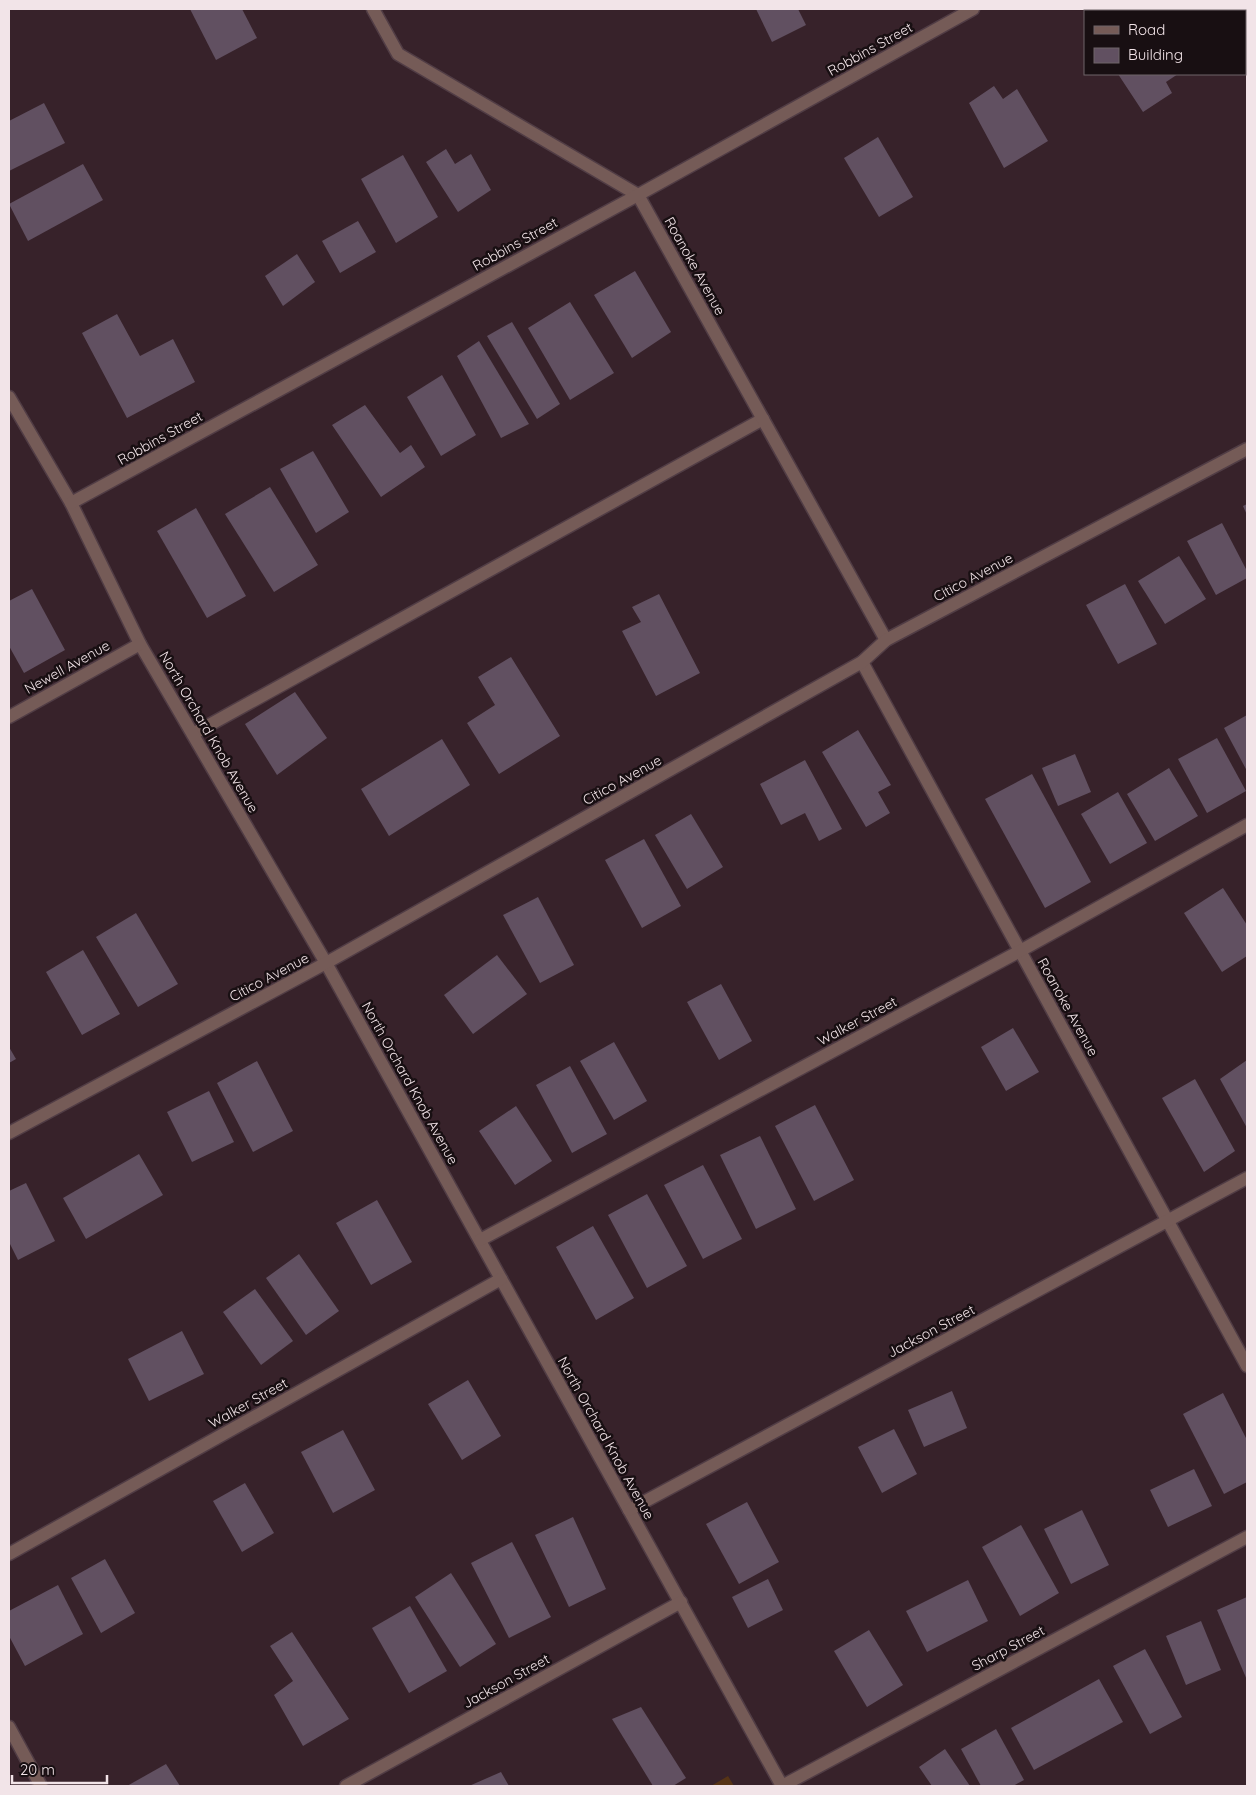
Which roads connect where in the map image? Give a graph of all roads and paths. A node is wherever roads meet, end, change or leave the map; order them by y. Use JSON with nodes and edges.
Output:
{"nodes":[{"id":1,"x":373,"y":9,"type":"edge"},
{"id":2,"x":973,"y":9,"type":"edge"},
{"id":3,"x":638,"y":195,"type":"junction"},
{"id":4,"x":9,"y":397,"type":"edge"},
{"id":5,"x":763,"y":419,"type":"junction"},
{"id":6,"x":1247,"y":448,"type":"edge"},
{"id":7,"x":71,"y":503,"type":"junction"},
{"id":8,"x":886,"y":640,"type":"junction"},
{"id":9,"x":140,"y":644,"type":"junction"},
{"id":10,"x":862,"y":662,"type":"junction"},
{"id":11,"x":9,"y":717,"type":"edge"},
{"id":12,"x":193,"y":734,"type":"junction"},
{"id":13,"x":1247,"y":826,"type":"edge"},
{"id":14,"x":1020,"y":951,"type":"junction"},
{"id":15,"x":326,"y":963,"type":"junction"},
{"id":16,"x":9,"y":1133,"type":"edge"},
{"id":17,"x":1247,"y":1178,"type":"edge"},
{"id":18,"x":1168,"y":1220,"type":"junction"},
{"id":19,"x":480,"y":1240,"type":"junction"},
{"id":20,"x":501,"y":1279,"type":"junction"},
{"id":21,"x":1247,"y":1366,"type":"edge"},
{"id":22,"x":629,"y":1510,"type":"junction"},
{"id":23,"x":1247,"y":1536,"type":"edge"},
{"id":24,"x":9,"y":1554,"type":"edge"},
{"id":25,"x":681,"y":1602,"type":"junction"},
{"id":26,"x":9,"y":1727,"type":"edge"},
{"id":27,"x":41,"y":1786,"type":"edge"},
{"id":28,"x":346,"y":1786,"type":"edge"},
{"id":29,"x":782,"y":1786,"type":"edge"}],
"edges":[{"from":1,"to":3,"type":"street"},
{"from":2,"to":3,"type":"street","name":"Robbins Street"},
{"from":3,"to":5,"type":"street","name":"Roanoke Avenue"},
{"from":3,"to":7,"type":"street","name":"Robbins Street"},
{"from":4,"to":7,"type":"street","name":"North Orchard Knob Avenue"},
{"from":5,"to":8,"type":"street","name":"Roanoke Avenue"},
{"from":5,"to":12,"type":"street"},
{"from":6,"to":8,"type":"street","name":"Citico Avenue"},
{"from":7,"to":9,"type":"street","name":"North Orchard Knob Avenue"},
{"from":8,"to":10,"type":"street","name":"Citico Avenue"},
{"from":9,"to":11,"type":"street","name":"Newell Avenue"},
{"from":9,"to":12,"type":"street","name":"North Orchard Knob Avenue"},
{"from":10,"to":14,"type":"street","name":"Roanoke Avenue"},
{"from":10,"to":15,"type":"street","name":"Citico Avenue"},
{"from":12,"to":15,"type":"street","name":"North Orchard Knob Avenue"},
{"from":13,"to":14,"type":"street","name":"Walker Street"},
{"from":14,"to":18,"type":"street","name":"Roanoke Avenue"},
{"from":14,"to":19,"type":"street","name":"Walker Street"},
{"from":15,"to":16,"type":"street","name":"Citico Avenue"},
{"from":15,"to":19,"type":"street","name":"North Orchard Knob Avenue"},
{"from":17,"to":18,"type":"street","name":"Jackson Street"},
{"from":18,"to":21,"type":"street","name":"Roanoke Avenue"},
{"from":18,"to":22,"type":"street","name":"Jackson Street"},
{"from":19,"to":20,"type":"street","name":"North Orchard Knob Avenue"},
{"from":20,"to":22,"type":"street","name":"North Orchard Knob Avenue"},
{"from":20,"to":24,"type":"street","name":"Walker Street"},
{"from":22,"to":25,"type":"street","name":"North Orchard Knob Avenue"},
{"from":23,"to":29,"type":"street","name":"Sharp Street"},
{"from":25,"to":28,"type":"street","name":"Jackson Street"},
{"from":25,"to":29,"type":"street","name":"North Orchard Knob Avenue"},
{"from":26,"to":27,"type":"street"}]}
